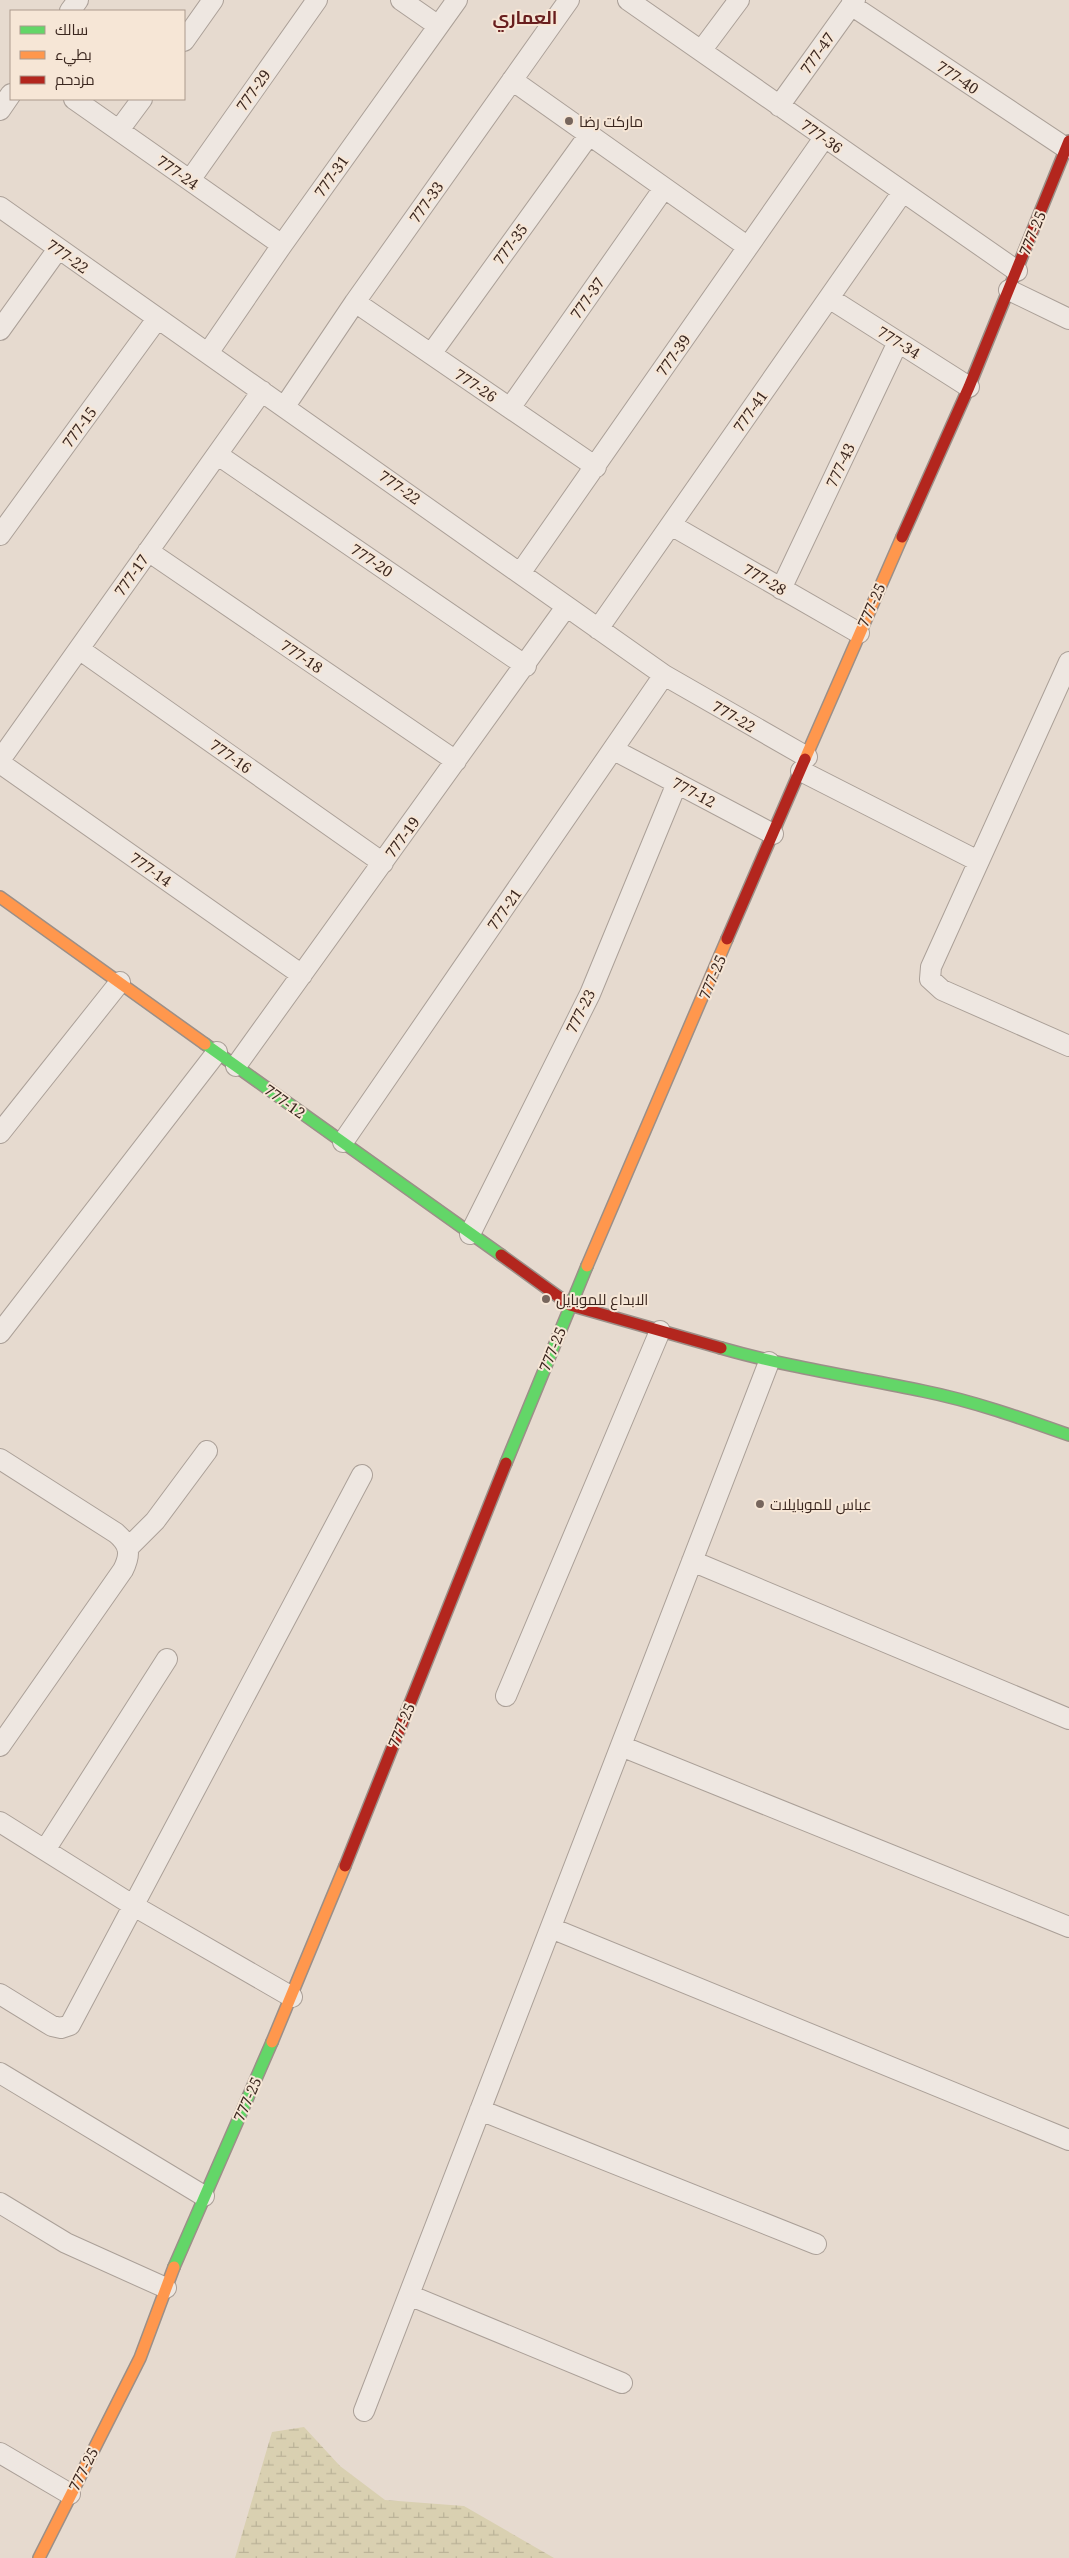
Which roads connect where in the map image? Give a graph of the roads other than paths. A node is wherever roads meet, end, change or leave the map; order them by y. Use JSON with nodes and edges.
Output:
{"nodes":[{"id":1,"x":214,"y":0,"type":"edge"},
{"id":2,"x":316,"y":0,"type":"edge"},
{"id":3,"x":401,"y":0,"type":"edge"},
{"id":4,"x":457,"y":0,"type":"edge"},
{"id":5,"x":569,"y":0,"type":"edge"},
{"id":6,"x":628,"y":0,"type":"edge"},
{"id":7,"x":739,"y":0,"type":"edge"},
{"id":8,"x":853,"y":2,"type":"edge"},
{"id":9,"x":437,"y":25,"type":"junction"},
{"id":10,"x":185,"y":40,"type":"edge"},
{"id":11,"x":700,"y":51,"type":"junction"},
{"id":12,"x":512,"y":80,"type":"junction"},
{"id":13,"x":10,"y":95,"type":"edge"},
{"id":14,"x":75,"y":100,"type":"edge"},
{"id":15,"x":141,"y":100,"type":"edge"},
{"id":16,"x":779,"y":106,"type":"junction"},
{"id":17,"x":0,"y":110,"type":"edge"},
{"id":18,"x":119,"y":130,"type":"junction"},
{"id":19,"x":589,"y":134,"type":"junction"},
{"id":20,"x":824,"y":138,"type":"junction"},
{"id":21,"x":1067,"y":145,"type":"edge"},
{"id":22,"x":190,"y":180,"type":"junction"},
{"id":23,"x":664,"y":188,"type":"junction"},
{"id":24,"x":902,"y":192,"type":"junction"},
{"id":25,"x":0,"y":207,"type":"edge"},
{"id":26,"x":282,"y":244,"type":"junction"},
{"id":27,"x":748,"y":247,"type":"junction"},
{"id":28,"x":58,"y":249,"type":"junction"},
{"id":29,"x":1013,"y":280,"type":"junction"},
{"id":30,"x":829,"y":298,"type":"junction"},
{"id":31,"x":355,"y":302,"type":"junction"},
{"id":32,"x":158,"y":319,"type":"junction"},
{"id":33,"x":1069,"y":319,"type":"edge"},
{"id":34,"x":0,"y":330,"type":"edge"},
{"id":35,"x":898,"y":342,"type":"junction"},
{"id":36,"x":208,"y":353,"type":"junction"},
{"id":37,"x":431,"y":354,"type":"junction"},
{"id":38,"x":969,"y":387,"type":"junction"},
{"id":39,"x":262,"y":391,"type":"junction"},
{"id":40,"x":285,"y":406,"type":"junction"},
{"id":41,"x":510,"y":408,"type":"junction"},
{"id":42,"x":218,"y":455,"type":"junction"},
{"id":43,"x":596,"y":467,"type":"junction"},
{"id":44,"x":671,"y":525,"type":"junction"},
{"id":45,"x":0,"y":535,"type":"edge"},
{"id":46,"x":148,"y":551,"type":"junction"},
{"id":47,"x":521,"y":572,"type":"junction"},
{"id":48,"x":781,"y":589,"type":"junction"},
{"id":49,"x":566,"y":607,"type":"junction"},
{"id":50,"x":598,"y":630,"type":"junction"},
{"id":51,"x":859,"y":633,"type":"junction"},
{"id":52,"x":78,"y":649,"type":"junction"},
{"id":53,"x":1069,"y":662,"type":"edge"},
{"id":54,"x":526,"y":666,"type":"junction"},
{"id":55,"x":664,"y":675,"type":"junction"},
{"id":56,"x":614,"y":750,"type":"junction"},
{"id":57,"x":0,"y":761,"type":"edge"},
{"id":58,"x":456,"y":761,"type":"junction"},
{"id":59,"x":804,"y":764,"type":"junction"},
{"id":60,"x":677,"y":783,"type":"junction"},
{"id":61,"x":773,"y":834,"type":"junction"},
{"id":62,"x":978,"y":861,"type":"junction"},
{"id":63,"x":383,"y":863,"type":"junction"},
{"id":64,"x":0,"y":897,"type":"edge"},
{"id":65,"x":302,"y":975,"type":"junction"},
{"id":66,"x":120,"y":982,"type":"junction"},
{"id":67,"x":1069,"y":1046,"type":"edge"},
{"id":68,"x":217,"y":1052,"type":"junction"},
{"id":69,"x":236,"y":1066,"type":"junction"},
{"id":70,"x":0,"y":1133,"type":"edge"},
{"id":71,"x":343,"y":1142,"type":"junction"},
{"id":72,"x":470,"y":1234,"type":"junction"},
{"id":73,"x":570,"y":1305,"type":"junction"},
{"id":74,"x":660,"y":1331,"type":"junction"},
{"id":75,"x":0,"y":1333,"type":"edge"},
{"id":76,"x":769,"y":1362,"type":"junction"},
{"id":77,"x":1069,"y":1435,"type":"edge"},
{"id":78,"x":207,"y":1451,"type":"dead end"},
{"id":79,"x":0,"y":1459,"type":"edge"},
{"id":80,"x":362,"y":1475,"type":"dead end"},
{"id":81,"x":128,"y":1547,"type":"junction"},
{"id":82,"x":692,"y":1561,"type":"junction"},
{"id":83,"x":167,"y":1659,"type":"dead end"},
{"id":84,"x":506,"y":1696,"type":"dead end"},
{"id":85,"x":1069,"y":1719,"type":"edge"},
{"id":86,"x":0,"y":1746,"type":"edge"},
{"id":87,"x":621,"y":1746,"type":"junction"},
{"id":88,"x":0,"y":1822,"type":"edge"},
{"id":89,"x":45,"y":1850,"type":"junction"},
{"id":90,"x":134,"y":1906,"type":"junction"},
{"id":91,"x":1069,"y":1927,"type":"edge"},
{"id":92,"x":551,"y":1928,"type":"junction"},
{"id":93,"x":0,"y":1994,"type":"edge"},
{"id":94,"x":292,"y":1997,"type":"junction"},
{"id":95,"x":0,"y":2073,"type":"edge"},
{"id":96,"x":480,"y":2110,"type":"junction"},
{"id":97,"x":1069,"y":2140,"type":"edge"},
{"id":98,"x":204,"y":2196,"type":"junction"},
{"id":99,"x":0,"y":2203,"type":"edge"},
{"id":100,"x":816,"y":2244,"type":"dead end"},
{"id":101,"x":166,"y":2288,"type":"junction"},
{"id":102,"x":409,"y":2295,"type":"junction"},
{"id":103,"x":622,"y":2383,"type":"dead end"},
{"id":104,"x":364,"y":2411,"type":"dead end"},
{"id":105,"x":0,"y":2453,"type":"edge"},
{"id":106,"x":70,"y":2494,"type":"junction"},
{"id":107,"x":39,"y":2558,"type":"edge"}],
"edges":[{"from":1,"to":10,"type":"street"},
{"from":2,"to":22,"type":"street","name":"777-29"},
{"from":3,"to":9,"type":"street"},
{"from":4,"to":9,"type":"street","name":"777-31"},
{"from":5,"to":12,"type":"street","name":"777-33"},
{"from":6,"to":11,"type":"street","name":"777-36"},
{"from":7,"to":11,"type":"street"},
{"from":8,"to":16,"type":"street","name":"777-47"},
{"from":8,"to":21,"type":"street","name":"777-40"},
{"from":9,"to":26,"type":"street","name":"777-31"},
{"from":11,"to":16,"type":"street","name":"777-36"},
{"from":12,"to":19,"type":"street"},
{"from":12,"to":31,"type":"street","name":"777-33"},
{"from":13,"to":17,"type":"street"},
{"from":14,"to":18,"type":"street","name":"777-24"},
{"from":15,"to":18,"type":"street"},
{"from":16,"to":20,"type":"street","name":"777-36"},
{"from":18,"to":22,"type":"street","name":"777-24"},
{"from":19,"to":23,"type":"street"},
{"from":19,"to":37,"type":"street","name":"777-35"},
{"from":20,"to":24,"type":"street","name":"777-36"},
{"from":20,"to":27,"type":"street","name":"777-39"},
{"from":21,"to":29,"type":"street","name":"777-25"},
{"from":22,"to":26,"type":"street","name":"777-24"},
{"from":23,"to":27,"type":"street"},
{"from":23,"to":41,"type":"street","name":"777-37"},
{"from":24,"to":29,"type":"street","name":"777-36"},
{"from":24,"to":30,"type":"street","name":"777-41"},
{"from":25,"to":28,"type":"street","name":"777-22"},
{"from":26,"to":36,"type":"street","name":"777-31"},
{"from":27,"to":43,"type":"street","name":"777-39"},
{"from":28,"to":32,"type":"street","name":"777-22"},
{"from":28,"to":34,"type":"street"},
{"from":29,"to":33,"type":"street","name":"777-36"},
{"from":29,"to":38,"type":"street","name":"777-25"},
{"from":30,"to":35,"type":"street","name":"777-34"},
{"from":30,"to":44,"type":"street","name":"777-41"},
{"from":31,"to":37,"type":"street","name":"777-26"},
{"from":31,"to":40,"type":"street","name":"777-33"},
{"from":32,"to":36,"type":"street","name":"777-22"},
{"from":32,"to":45,"type":"street","name":"777-15"},
{"from":35,"to":38,"type":"street","name":"777-34"},
{"from":35,"to":48,"type":"street","name":"777-43"},
{"from":36,"to":39,"type":"street","name":"777-22"},
{"from":37,"to":41,"type":"street","name":"777-26"},
{"from":38,"to":51,"type":"street","name":"777-25"},
{"from":39,"to":40,"type":"street","name":"777-22"},
{"from":39,"to":42,"type":"street","name":"777-17"},
{"from":40,"to":47,"type":"street","name":"777-22"},
{"from":41,"to":43,"type":"street","name":"777-26"},
{"from":42,"to":46,"type":"street","name":"777-17"},
{"from":42,"to":54,"type":"street","name":"777-20"},
{"from":43,"to":47,"type":"street","name":"777-39"},
{"from":44,"to":48,"type":"street","name":"777-28"},
{"from":44,"to":50,"type":"street","name":"777-41"},
{"from":46,"to":52,"type":"street","name":"777-17"},
{"from":46,"to":58,"type":"street","name":"777-18"},
{"from":47,"to":49,"type":"street","name":"777-22"},
{"from":48,"to":51,"type":"street","name":"777-28"},
{"from":49,"to":50,"type":"street","name":"777-22"},
{"from":49,"to":54,"type":"street","name":"777-19"},
{"from":50,"to":55,"type":"street","name":"777-22"},
{"from":51,"to":59,"type":"street","name":"777-25"},
{"from":52,"to":57,"type":"street","name":"777-17"},
{"from":52,"to":63,"type":"street","name":"777-16"},
{"from":53,"to":62,"type":"street"},
{"from":54,"to":58,"type":"street","name":"777-19"},
{"from":55,"to":56,"type":"street","name":"777-21"},
{"from":55,"to":59,"type":"street","name":"777-22"},
{"from":56,"to":60,"type":"street","name":"777-12"},
{"from":56,"to":71,"type":"street","name":"777-21"},
{"from":57,"to":65,"type":"street","name":"777-14"},
{"from":58,"to":63,"type":"street","name":"777-19"},
{"from":59,"to":61,"type":"street","name":"777-25"},
{"from":59,"to":62,"type":"street","name":"777-22"},
{"from":60,"to":61,"type":"street","name":"777-12"},
{"from":60,"to":72,"type":"street","name":"777-23"},
{"from":61,"to":73,"type":"street","name":"777-25"},
{"from":62,"to":67,"type":"street"},
{"from":63,"to":65,"type":"street","name":"777-19"},
{"from":64,"to":66,"type":"street","name":"777-12"},
{"from":65,"to":69,"type":"street","name":"777-19"},
{"from":66,"to":68,"type":"street","name":"777-12"},
{"from":66,"to":70,"type":"street"},
{"from":68,"to":69,"type":"street","name":"777-12"},
{"from":68,"to":75,"type":"street"},
{"from":69,"to":71,"type":"street","name":"777-12"},
{"from":71,"to":72,"type":"street","name":"777-12"},
{"from":72,"to":73,"type":"street","name":"777-12"},
{"from":73,"to":74,"type":"street","name":"777-12"},
{"from":73,"to":94,"type":"street","name":"777-25"},
{"from":74,"to":76,"type":"street","name":"777-12"},
{"from":74,"to":84,"type":"street"},
{"from":76,"to":77,"type":"street","name":"777-12"},
{"from":76,"to":82,"type":"street"},
{"from":78,"to":81,"type":"street"},
{"from":79,"to":81,"type":"street"},
{"from":80,"to":90,"type":"street"},
{"from":81,"to":86,"type":"street"},
{"from":82,"to":85,"type":"street"},
{"from":82,"to":87,"type":"street"},
{"from":83,"to":89,"type":"street"},
{"from":87,"to":91,"type":"street"},
{"from":87,"to":92,"type":"street"},
{"from":88,"to":89,"type":"street"},
{"from":89,"to":90,"type":"street"},
{"from":90,"to":93,"type":"street"},
{"from":90,"to":94,"type":"street"},
{"from":92,"to":96,"type":"street"},
{"from":92,"to":97,"type":"street"},
{"from":94,"to":98,"type":"street","name":"777-25"},
{"from":95,"to":98,"type":"street"},
{"from":96,"to":100,"type":"street"},
{"from":96,"to":102,"type":"street"},
{"from":98,"to":101,"type":"street","name":"777-25"},
{"from":99,"to":101,"type":"street"},
{"from":101,"to":106,"type":"street","name":"777-25"},
{"from":102,"to":103,"type":"street"},
{"from":102,"to":104,"type":"street"},
{"from":105,"to":106,"type":"street"},
{"from":106,"to":107,"type":"street","name":"777-25"}]}
